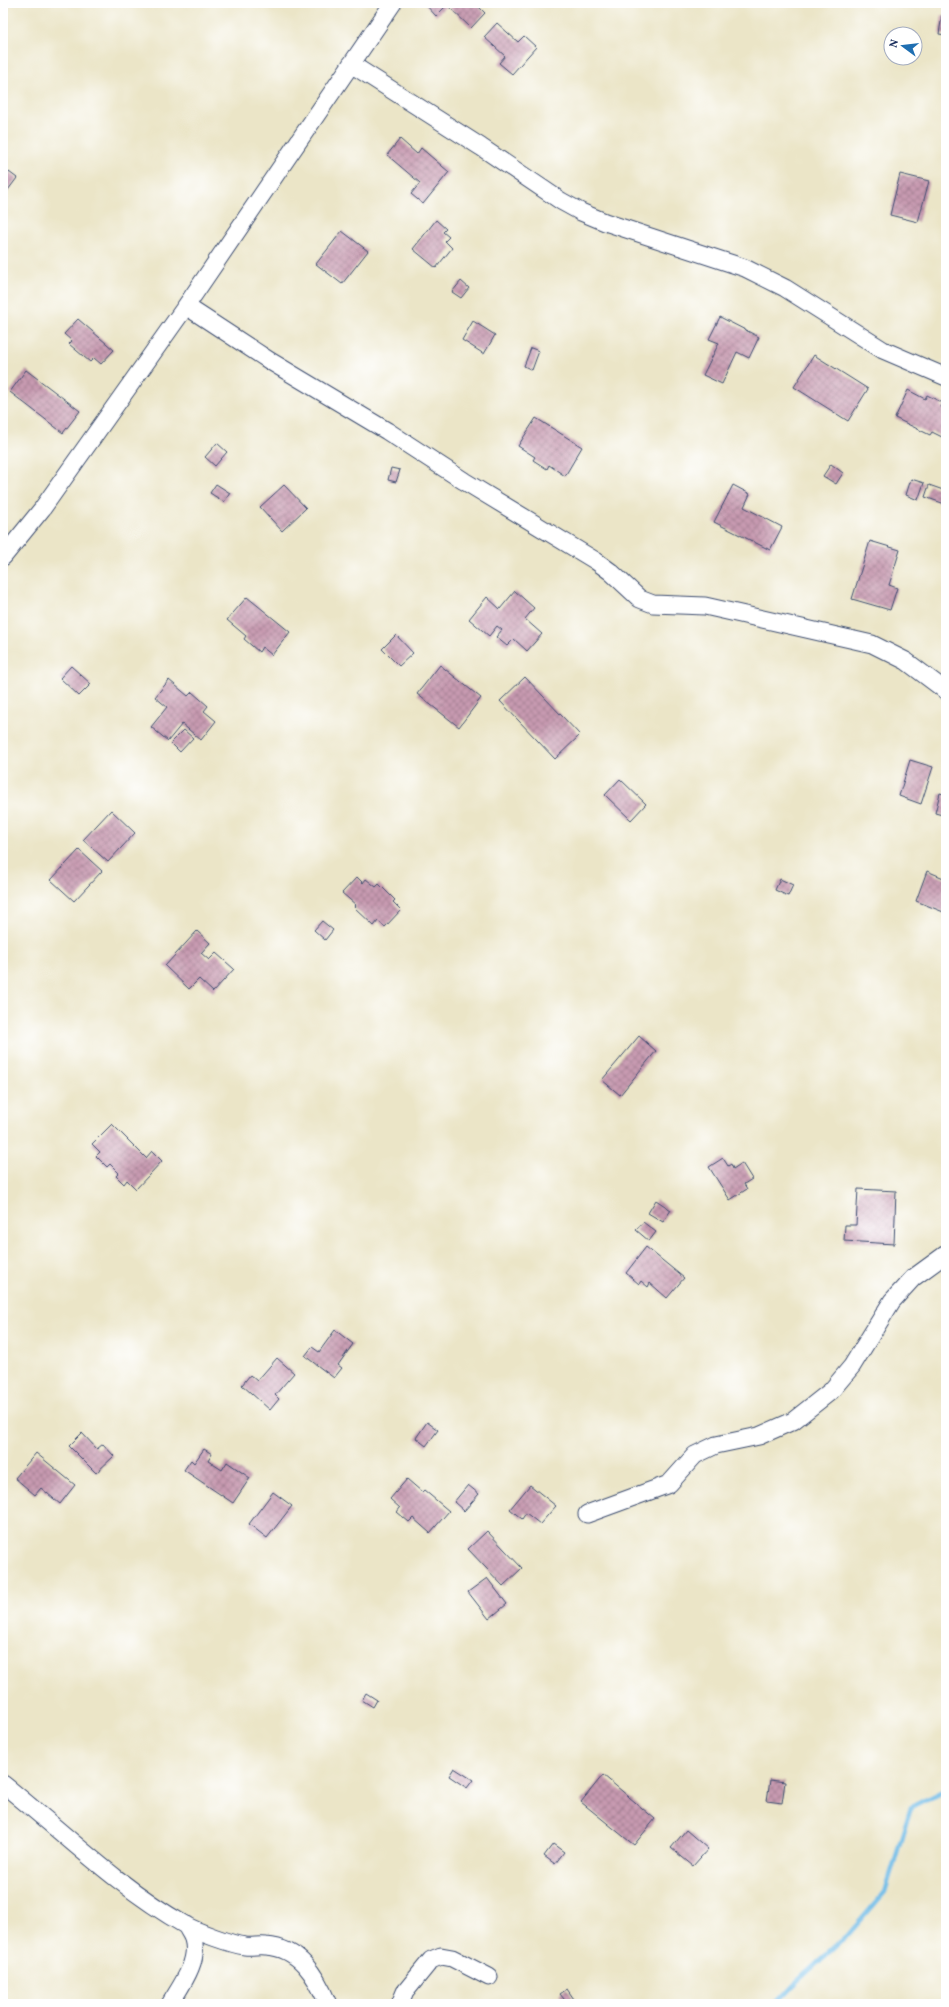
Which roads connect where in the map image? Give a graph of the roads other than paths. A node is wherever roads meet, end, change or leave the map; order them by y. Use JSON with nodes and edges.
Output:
{"nodes":[{"id":1,"x":393,"y":3,"type":"edge"},
{"id":2,"x":351,"y":64,"type":"junction"},
{"id":3,"x":186,"y":306,"type":"junction"},
{"id":4,"x":946,"y":377,"type":"edge"},
{"id":5,"x":3,"y":557,"type":"edge"},
{"id":6,"x":946,"y":691,"type":"edge"},
{"id":7,"x":946,"y":1254,"type":"edge"},
{"id":8,"x":586,"y":1514,"type":"dead end"},
{"id":9,"x":3,"y":1784,"type":"edge"},
{"id":10,"x":186,"y":1925,"type":"junction"},
{"id":11,"x":489,"y":1977,"type":"dead end"},
{"id":12,"x":170,"y":2004,"type":"edge"},
{"id":13,"x":328,"y":2004,"type":"edge"},
{"id":14,"x":400,"y":2004,"type":"edge"}],
"edges":[{"from":1,"to":2,"type":"street"},
{"from":2,"to":3,"type":"street"},
{"from":2,"to":4,"type":"street"},
{"from":3,"to":5,"type":"street"},
{"from":3,"to":6,"type":"street"},
{"from":7,"to":8,"type":"street"},
{"from":9,"to":10,"type":"street"},
{"from":10,"to":12,"type":"street"},
{"from":10,"to":13,"type":"street"},
{"from":11,"to":14,"type":"street"}]}
